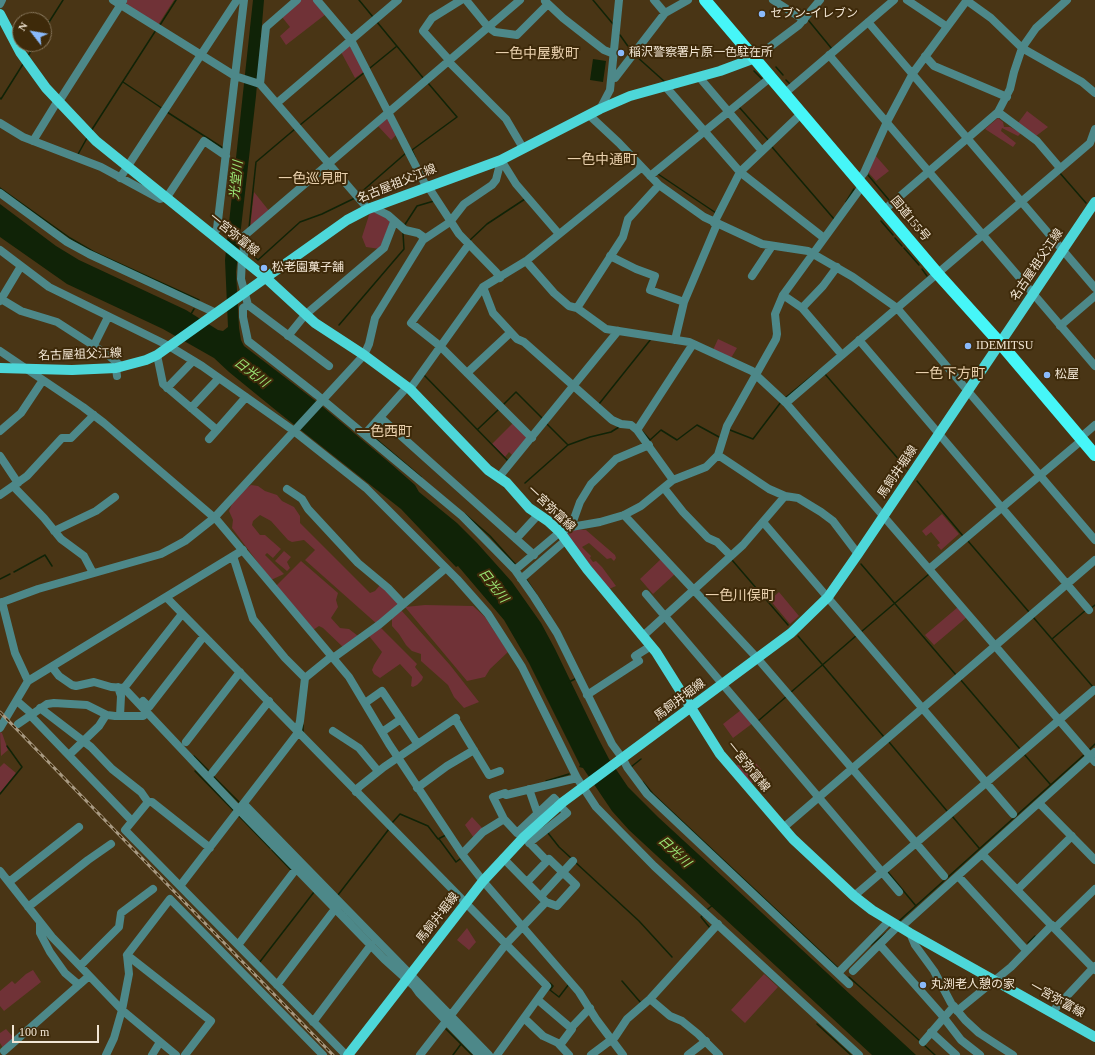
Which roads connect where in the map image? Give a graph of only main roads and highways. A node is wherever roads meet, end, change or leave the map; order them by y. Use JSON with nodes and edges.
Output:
{"nodes":[{"id":1,"x":705,"y":0,"type":"edge"},
{"id":2,"x":0,"y":14,"type":"edge"},
{"id":3,"x":755,"y":58,"type":"junction"},
{"id":4,"x":1095,"y":202,"type":"edge"},
{"id":5,"x":266,"y":278,"type":"junction"},
{"id":6,"x":1000,"y":343,"type":"junction"},
{"id":7,"x":0,"y":368,"type":"edge"},
{"id":8,"x":1095,"y":455,"type":"edge"},
{"id":9,"x":690,"y":708,"type":"junction"},
{"id":10,"x":1095,"y":1037,"type":"edge"},
{"id":11,"x":347,"y":1055,"type":"edge"}],
"edges":[{"from":1,"to":3,"type":"highway","name":"国道155号"},
{"from":2,"to":5,"type":"main road","name":"一宮弥富線"},
{"from":3,"to":5,"type":"main road","name":"名古屋祖父江線"},
{"from":3,"to":6,"type":"highway","name":"国道155号"},
{"from":4,"to":6,"type":"main road","name":"名古屋祖父江線"},
{"from":5,"to":7,"type":"main road","name":"名古屋祖父江線"},
{"from":5,"to":9,"type":"main road","name":"一宮弥富線"},
{"from":6,"to":8,"type":"highway","name":"国道155号"},
{"from":6,"to":9,"type":"main road","name":"馬飼井堀線"},
{"from":9,"to":10,"type":"main road","name":"一宮弥富線"},
{"from":9,"to":11,"type":"main road","name":"馬飼井堀線"}]}
